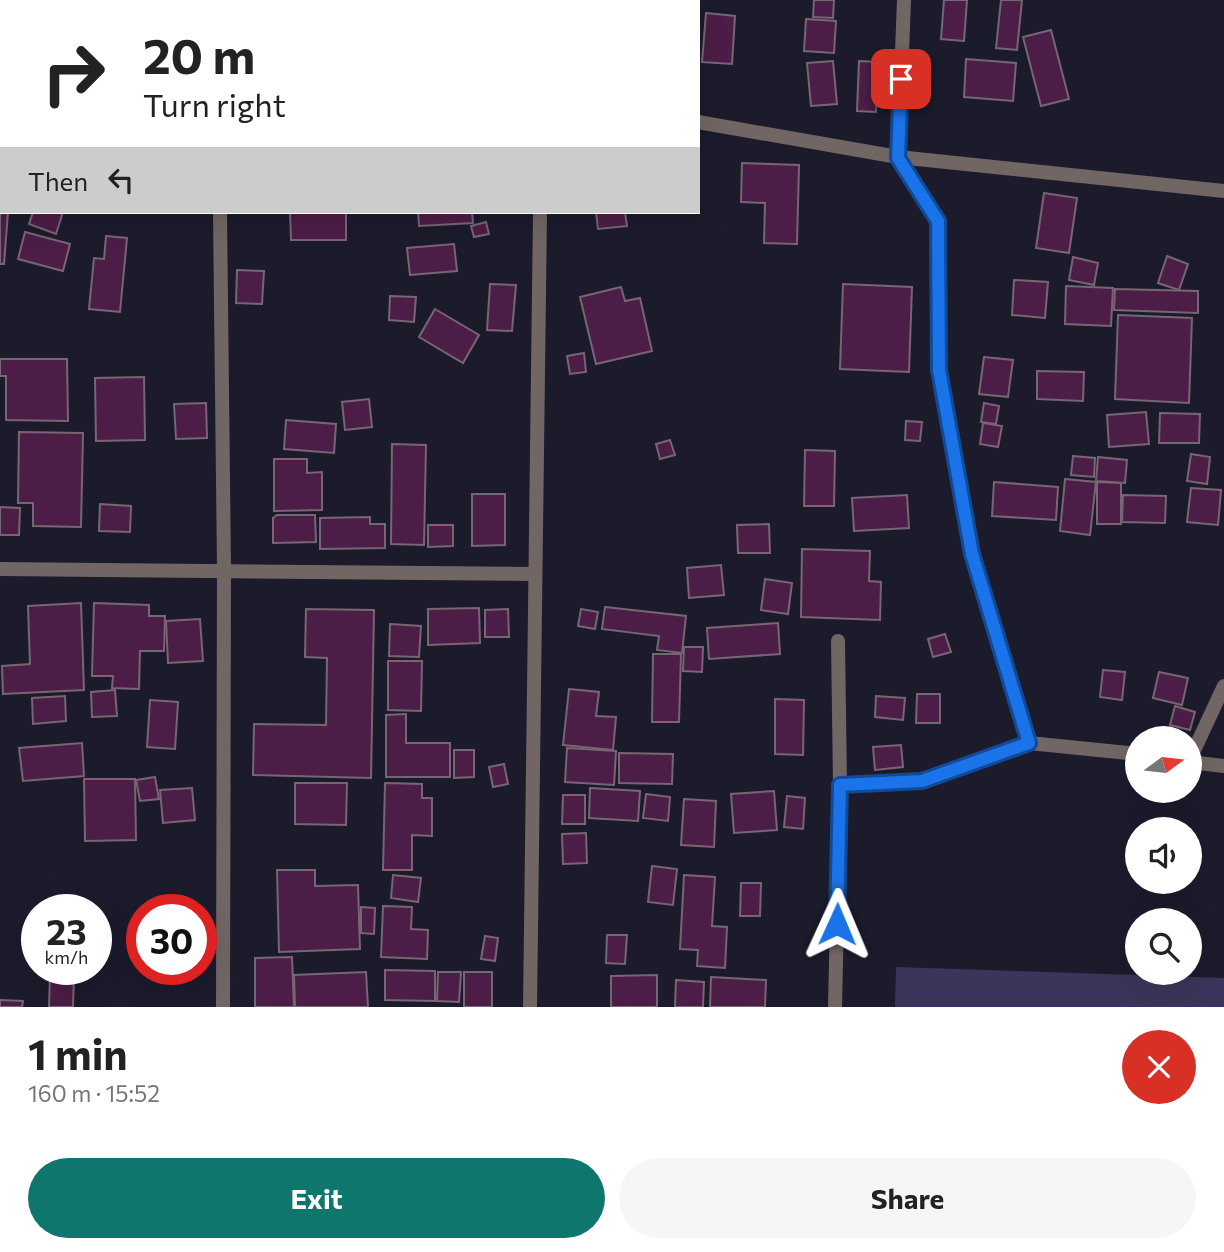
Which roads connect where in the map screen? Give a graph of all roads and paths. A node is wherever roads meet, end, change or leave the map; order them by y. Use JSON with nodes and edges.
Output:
{"nodes":[{"id":1,"x":904,"y":0,"type":"edge"},
{"id":2,"x":700,"y":122,"type":"edge"},
{"id":3,"x":898,"y":158,"type":"junction"},
{"id":4,"x":1223,"y":194,"type":"edge"},
{"id":5,"x":220,"y":214,"type":"edge"},
{"id":6,"x":540,"y":214,"type":"edge"},
{"id":7,"x":0,"y":569,"type":"edge"},
{"id":8,"x":224,"y":569,"type":"junction"},
{"id":9,"x":533,"y":573,"type":"junction"},
{"id":10,"x":838,"y":641,"type":"dead end"},
{"id":11,"x":1224,"y":687,"type":"edge"},
{"id":12,"x":1202,"y":735,"type":"edge"},
{"id":13,"x":1029,"y":743,"type":"junction"},
{"id":14,"x":1125,"y":753,"type":"edge"},
{"id":15,"x":1202,"y":763,"type":"edge"},
{"id":16,"x":1224,"y":766,"type":"edge"},
{"id":17,"x":840,"y":785,"type":"junction"},
{"id":18,"x":223,"y":1007,"type":"edge"},
{"id":19,"x":530,"y":1007,"type":"edge"},
{"id":20,"x":835,"y":1007,"type":"edge"}],
"edges":[{"from":1,"to":3,"type":"street"},
{"from":2,"to":3,"type":"street"},
{"from":3,"to":4,"type":"street"},
{"from":3,"to":13,"type":"street"},
{"from":5,"to":8,"type":"street"},
{"from":6,"to":9,"type":"street"},
{"from":7,"to":8,"type":"street"},
{"from":8,"to":9,"type":"street"},
{"from":8,"to":18,"type":"street"},
{"from":9,"to":19,"type":"street"},
{"from":10,"to":17,"type":"street"},
{"from":11,"to":12,"type":"street"},
{"from":13,"to":14,"type":"street"},
{"from":13,"to":17,"type":"street"},
{"from":15,"to":16,"type":"street"},
{"from":17,"to":20,"type":"street"}]}
